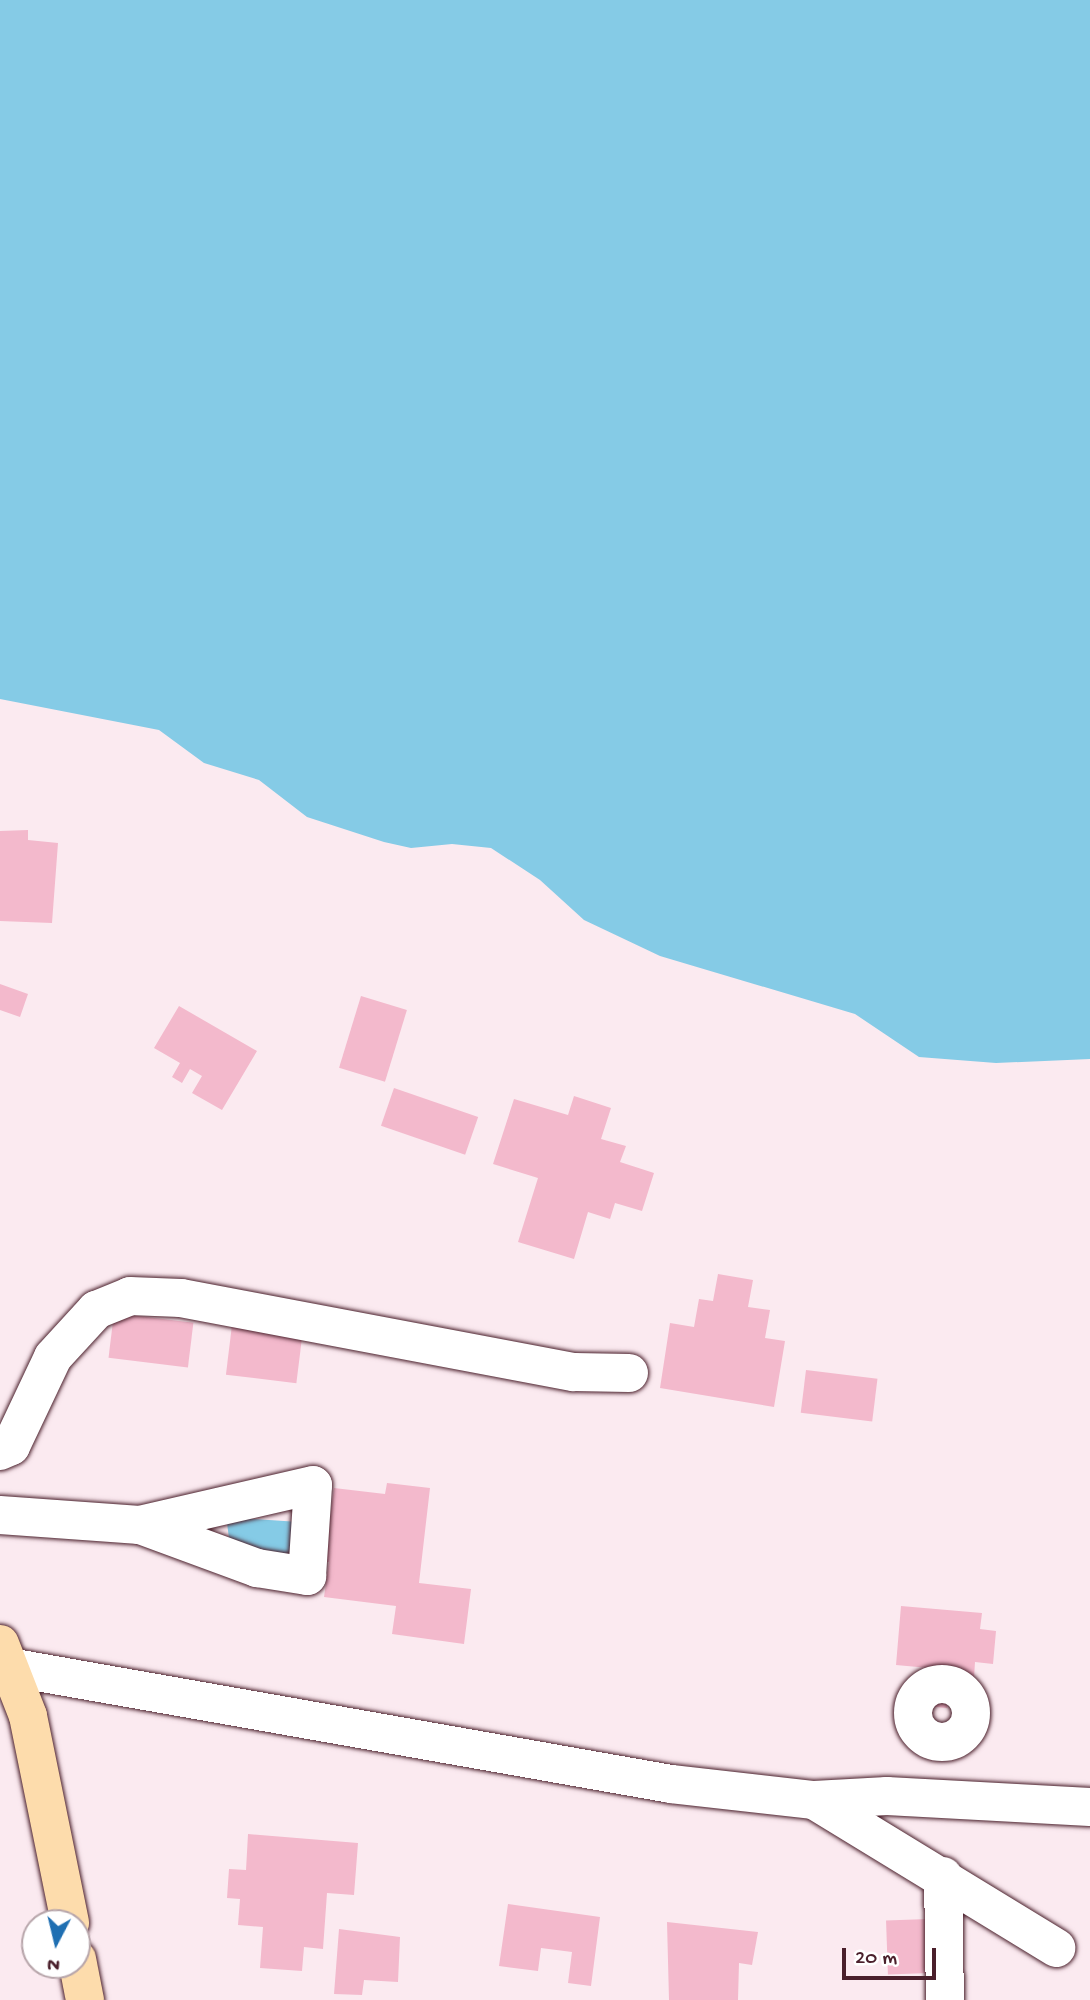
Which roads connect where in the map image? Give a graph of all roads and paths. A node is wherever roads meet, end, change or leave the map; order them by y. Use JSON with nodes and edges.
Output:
{"nodes":[{"id":1,"x":629,"y":1373,"type":"dead end"},
{"id":2,"x":0,"y":1451,"type":"edge"},
{"id":3,"x":0,"y":1515,"type":"edge"},
{"id":4,"x":140,"y":1525,"type":"dead end"},
{"id":5,"x":4,"y":1656,"type":"edge"},
{"id":6,"x":943,"y":1743,"type":"dead end"},
{"id":7,"x":814,"y":1800,"type":"junction"},
{"id":8,"x":937,"y":1801,"type":"junction"},
{"id":9,"x":1090,"y":1807,"type":"edge"},
{"id":10,"x":943,"y":1877,"type":"junction"},
{"id":11,"x":67,"y":1909,"type":"edge"},
{"id":12,"x":1056,"y":1948,"type":"dead end"},
{"id":13,"x":81,"y":1979,"type":"edge"},
{"id":14,"x":85,"y":2000,"type":"edge"},
{"id":15,"x":944,"y":2000,"type":"edge"}],
"edges":[{"from":1,"to":2,"type":"street"},
{"from":3,"to":4,"type":"street"},
{"from":5,"to":7,"type":"street"},
{"from":5,"to":11,"type":"main road"},
{"from":6,"to":8,"type":"street"},
{"from":7,"to":8,"type":"street"},
{"from":7,"to":10,"type":"street"},
{"from":8,"to":9,"type":"street"},
{"from":10,"to":12,"type":"street"},
{"from":10,"to":15,"type":"street"},
{"from":13,"to":14,"type":"main road"}]}
